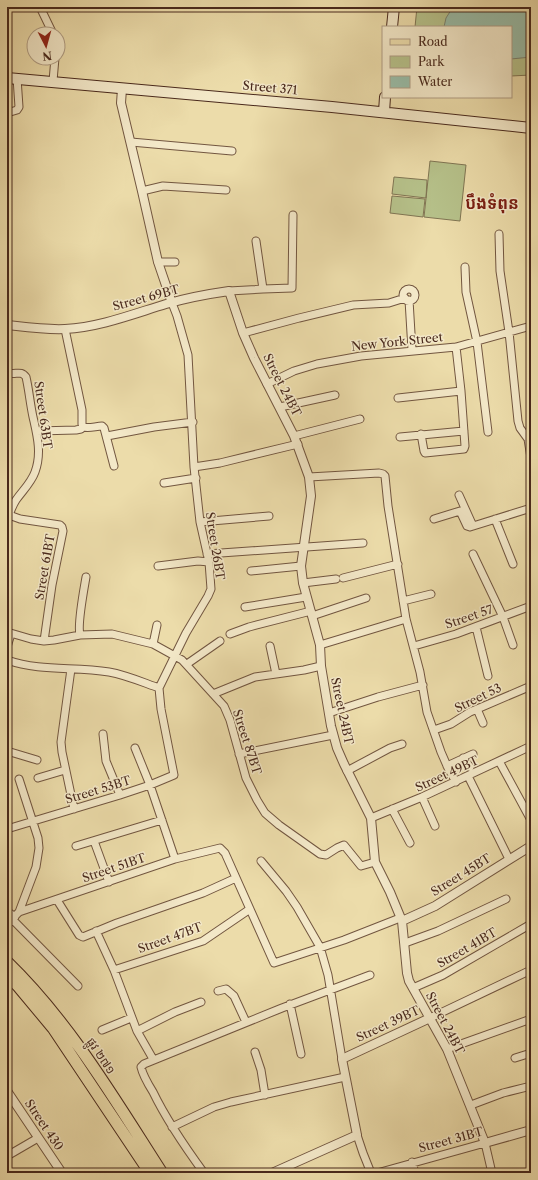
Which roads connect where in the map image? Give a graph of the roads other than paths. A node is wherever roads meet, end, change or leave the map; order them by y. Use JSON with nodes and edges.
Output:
{"nodes":[{"id":1,"x":40,"y":7,"type":"edge"},
{"id":2,"x":394,"y":7,"type":"edge"},
{"id":3,"x":49,"y":26,"type":"edge"},
{"id":4,"x":392,"y":26,"type":"edge"},
{"id":5,"x":53,"y":66,"type":"edge"},
{"id":6,"x":12,"y":78,"type":"edge"},
{"id":7,"x":52,"y":82,"type":"junction"},
{"id":8,"x":122,"y":89,"type":"junction"},
{"id":9,"x":385,"y":98,"type":"edge"},
{"id":10,"x":384,"y":112,"type":"junction"},
{"id":11,"x":7,"y":113,"type":"edge"},
{"id":12,"x":531,"y":128,"type":"edge"},
{"id":13,"x":131,"y":142,"type":"junction"},
{"id":14,"x":232,"y":151,"type":"dead end"},
{"id":15,"x":226,"y":190,"type":"dead end"},
{"id":16,"x":142,"y":191,"type":"junction"},
{"id":17,"x":293,"y":215,"type":"dead end"},
{"id":18,"x":499,"y":234,"type":"dead end"},
{"id":19,"x":256,"y":241,"type":"dead end"},
{"id":20,"x":158,"y":262,"type":"junction"},
{"id":21,"x":175,"y":262,"type":"dead end"},
{"id":22,"x":465,"y":267,"type":"dead end"},
{"id":23,"x":262,"y":289,"type":"junction"},
{"id":24,"x":229,"y":291,"type":"junction"},
{"id":25,"x":172,"y":303,"type":"junction"},
{"id":26,"x":7,"y":324,"type":"edge"},
{"id":27,"x":531,"y":326,"type":"edge"},
{"id":28,"x":65,"y":329,"type":"junction"},
{"id":29,"x":509,"y":332,"type":"junction"},
{"id":30,"x":243,"y":333,"type":"junction"},
{"id":31,"x":477,"y":342,"type":"junction"},
{"id":32,"x":456,"y":347,"type":"junction"},
{"id":33,"x":412,"y":350,"type":"junction"},
{"id":34,"x":7,"y":369,"type":"edge"},
{"id":35,"x":267,"y":384,"type":"junction"},
{"id":36,"x":461,"y":391,"type":"junction"},
{"id":37,"x":335,"y":395,"type":"dead end"},
{"id":38,"x":398,"y":398,"type":"dead end"},
{"id":39,"x":280,"y":408,"type":"junction"},
{"id":40,"x":360,"y":419,"type":"dead end"},
{"id":41,"x":193,"y":422,"type":"junction"},
{"id":42,"x":83,"y":427,"type":"junction"},
{"id":43,"x":37,"y":431,"type":"junction"},
{"id":44,"x":464,"y":431,"type":"junction"},
{"id":45,"x":488,"y":432,"type":"dead end"},
{"id":46,"x":421,"y":434,"type":"junction"},
{"id":47,"x":107,"y":436,"type":"junction"},
{"id":48,"x":400,"y":437,"type":"dead end"},
{"id":49,"x":296,"y":440,"type":"junction"},
{"id":50,"x":531,"y":458,"type":"edge"},
{"id":51,"x":114,"y":466,"type":"dead end"},
{"id":52,"x":194,"y":467,"type":"junction"},
{"id":53,"x":309,"y":477,"type":"junction"},
{"id":54,"x":196,"y":478,"type":"junction"},
{"id":55,"x":164,"y":483,"type":"dead end"},
{"id":56,"x":459,"y":494,"type":"dead end"},
{"id":57,"x":531,"y":508,"type":"edge"},
{"id":58,"x":269,"y":516,"type":"dead end"},
{"id":59,"x":8,"y":518,"type":"edge"},
{"id":60,"x":434,"y":519,"type":"dead end"},
{"id":61,"x":496,"y":519,"type":"junction"},
{"id":62,"x":200,"y":522,"type":"junction"},
{"id":63,"x":473,"y":526,"type":"junction"},
{"id":64,"x":363,"y":543,"type":"dead end"},
{"id":65,"x":304,"y":546,"type":"junction"},
{"id":66,"x":473,"y":554,"type":"dead end"},
{"id":67,"x":208,"y":558,"type":"junction"},
{"id":68,"x":398,"y":564,"type":"junction"},
{"id":69,"x":512,"y":564,"type":"dead end"},
{"id":70,"x":158,"y":566,"type":"dead end"},
{"id":71,"x":302,"y":566,"type":"junction"},
{"id":72,"x":251,"y":571,"type":"dead end"},
{"id":73,"x":86,"y":577,"type":"dead end"},
{"id":74,"x":303,"y":583,"type":"junction"},
{"id":75,"x":431,"y":594,"type":"dead end"},
{"id":76,"x":306,"y":597,"type":"junction"},
{"id":77,"x":366,"y":598,"type":"dead end"},
{"id":78,"x":403,"y":601,"type":"junction"},
{"id":79,"x":531,"y":606,"type":"edge"},
{"id":80,"x":245,"y":607,"type":"dead end"},
{"id":81,"x":311,"y":613,"type":"junction"},
{"id":82,"x":503,"y":617,"type":"junction"},
{"id":83,"x":406,"y":619,"type":"junction"},
{"id":84,"x":156,"y":625,"type":"dead end"},
{"id":85,"x":476,"y":627,"type":"junction"},
{"id":86,"x":9,"y":633,"type":"edge"},
{"id":87,"x":230,"y":634,"type":"dead end"},
{"id":88,"x":80,"y":635,"type":"junction"},
{"id":89,"x":44,"y":641,"type":"junction"},
{"id":90,"x":220,"y":641,"type":"dead end"},
{"id":91,"x":153,"y":644,"type":"junction"},
{"id":92,"x":513,"y":645,"type":"dead end"},
{"id":93,"x":270,"y":646,"type":"dead end"},
{"id":94,"x":320,"y":646,"type":"junction"},
{"id":95,"x":414,"y":646,"type":"junction"},
{"id":96,"x":7,"y":647,"type":"edge"},
{"id":97,"x":175,"y":655,"type":"junction"},
{"id":98,"x":7,"y":660,"type":"edge"},
{"id":99,"x":187,"y":664,"type":"junction"},
{"id":100,"x":321,"y":666,"type":"junction"},
{"id":101,"x":71,"y":669,"type":"junction"},
{"id":102,"x":276,"y":674,"type":"junction"},
{"id":103,"x":488,"y":676,"type":"dead end"},
{"id":104,"x":423,"y":685,"type":"junction"},
{"id":105,"x":531,"y":686,"type":"edge"},
{"id":106,"x":159,"y":688,"type":"junction"},
{"id":107,"x":213,"y":694,"type":"junction"},
{"id":108,"x":477,"y":709,"type":"junction"},
{"id":109,"x":329,"y":713,"type":"junction"},
{"id":110,"x":483,"y":723,"type":"dead end"},
{"id":111,"x":434,"y":730,"type":"junction"},
{"id":112,"x":103,"y":734,"type":"dead end"},
{"id":113,"x":333,"y":735,"type":"junction"},
{"id":114,"x":402,"y":744,"type":"dead end"},
{"id":115,"x":531,"y":746,"type":"edge"},
{"id":116,"x":134,"y":748,"type":"dead end"},
{"id":117,"x":7,"y":751,"type":"edge"},
{"id":118,"x":239,"y":754,"type":"junction"},
{"id":119,"x":473,"y":754,"type":"dead end"},
{"id":120,"x":463,"y":758,"type":"junction"},
{"id":121,"x":37,"y":760,"type":"dead end"},
{"id":122,"x":499,"y":761,"type":"junction"},
{"id":123,"x":447,"y":766,"type":"junction"},
{"id":124,"x":470,"y":767,"type":"dead end"},
{"id":125,"x":65,"y":770,"type":"junction"},
{"id":126,"x":347,"y":771,"type":"junction"},
{"id":127,"x":468,"y":776,"type":"junction"},
{"id":128,"x":38,"y":778,"type":"dead end"},
{"id":129,"x":18,"y":779,"type":"dead end"},
{"id":130,"x":456,"y":782,"type":"junction"},
{"id":131,"x":150,"y":785,"type":"junction"},
{"id":132,"x":120,"y":795,"type":"junction"},
{"id":133,"x":422,"y":797,"type":"junction"},
{"id":134,"x":74,"y":809,"type":"junction"},
{"id":135,"x":392,"y":810,"type":"junction"},
{"id":136,"x":371,"y":818,"type":"junction"},
{"id":137,"x":162,"y":820,"type":"junction"},
{"id":138,"x":531,"y":820,"type":"edge"},
{"id":139,"x":32,"y":821,"type":"junction"},
{"id":140,"x":435,"y":826,"type":"dead end"},
{"id":141,"x":7,"y":829,"type":"edge"},
{"id":142,"x":94,"y":841,"type":"junction"},
{"id":143,"x":410,"y":843,"type":"dead end"},
{"id":144,"x":76,"y":846,"type":"dead end"},
{"id":145,"x":531,"y":846,"type":"edge"},
{"id":146,"x":175,"y":859,"type":"junction"},
{"id":147,"x":510,"y":859,"type":"junction"},
{"id":148,"x":261,"y":861,"type":"dead end"},
{"id":149,"x":375,"y":862,"type":"junction"},
{"id":150,"x":236,"y":878,"type":"junction"},
{"id":151,"x":109,"y":882,"type":"junction"},
{"id":152,"x":506,"y":899,"type":"dead end"},
{"id":153,"x":57,"y":900,"type":"junction"},
{"id":154,"x":250,"y":909,"type":"junction"},
{"id":155,"x":7,"y":911,"type":"edge"},
{"id":156,"x":13,"y":918,"type":"edge"},
{"id":157,"x":401,"y":919,"type":"junction"},
{"id":158,"x":531,"y":924,"type":"edge"},
{"id":159,"x":96,"y":931,"type":"junction"},
{"id":160,"x":405,"y":943,"type":"junction"},
{"id":161,"x":320,"y":947,"type":"junction"},
{"id":162,"x":7,"y":962,"type":"edge"},
{"id":163,"x":114,"y":970,"type":"junction"},
{"id":164,"x":531,"y":970,"type":"edge"},
{"id":165,"x":370,"y":975,"type":"dead end"},
{"id":166,"x":7,"y":976,"type":"edge"},
{"id":167,"x":78,"y":986,"type":"dead end"},
{"id":168,"x":413,"y":988,"type":"junction"},
{"id":169,"x":330,"y":989,"type":"junction"},
{"id":170,"x":218,"y":991,"type":"dead end"},
{"id":171,"x":201,"y":1002,"type":"dead end"},
{"id":172,"x":290,"y":1004,"type":"junction"},
{"id":173,"x":132,"y":1018,"type":"junction"},
{"id":174,"x":430,"y":1018,"type":"junction"},
{"id":175,"x":531,"y":1019,"type":"edge"},
{"id":176,"x":246,"y":1022,"type":"junction"},
{"id":177,"x":102,"y":1030,"type":"dead end"},
{"id":178,"x":137,"y":1031,"type":"junction"},
{"id":179,"x":447,"y":1049,"type":"junction"},
{"id":180,"x":255,"y":1052,"type":"dead end"},
{"id":181,"x":531,"y":1052,"type":"edge"},
{"id":182,"x":301,"y":1054,"type":"dead end"},
{"id":183,"x":514,"y":1058,"type":"dead end"},
{"id":184,"x":153,"y":1059,"type":"junction"},
{"id":185,"x":342,"y":1059,"type":"junction"},
{"id":186,"x":345,"y":1077,"type":"junction"},
{"id":187,"x":531,"y":1086,"type":"edge"},
{"id":188,"x":7,"y":1091,"type":"edge"},
{"id":189,"x":265,"y":1095,"type":"junction"},
{"id":190,"x":471,"y":1105,"type":"junction"},
{"id":191,"x":172,"y":1127,"type":"junction"},
{"id":192,"x":531,"y":1130,"type":"edge"},
{"id":193,"x":357,"y":1135,"type":"junction"},
{"id":194,"x":38,"y":1138,"type":"junction"},
{"id":195,"x":485,"y":1143,"type":"junction"},
{"id":196,"x":7,"y":1156,"type":"edge"},
{"id":197,"x":412,"y":1162,"type":"junction"},
{"id":198,"x":62,"y":1173,"type":"edge"},
{"id":199,"x":150,"y":1173,"type":"edge"},
{"id":200,"x":162,"y":1173,"type":"edge"},
{"id":201,"x":204,"y":1173,"type":"edge"},
{"id":202,"x":272,"y":1173,"type":"edge"},
{"id":203,"x":371,"y":1173,"type":"edge"},
{"id":204,"x":379,"y":1173,"type":"edge"},
{"id":205,"x":415,"y":1173,"type":"edge"},
{"id":206,"x":492,"y":1173,"type":"edge"}],
"edges":[{"from":1,"to":3,"type":"street"},
{"from":2,"to":4,"type":"main road"},
{"from":5,"to":7,"type":"street"},
{"from":6,"to":7,"type":"main road","name":"Street 371"},
{"from":6,"to":11,"type":"street"},
{"from":7,"to":8,"type":"main road","name":"Street 371"},
{"from":8,"to":10,"type":"main road","name":"Street 371"},
{"from":8,"to":13,"type":"street"},
{"from":9,"to":10,"type":"main road"},
{"from":10,"to":12,"type":"main road","name":"Street 371"},
{"from":13,"to":14,"type":"street"},
{"from":13,"to":16,"type":"street"},
{"from":15,"to":16,"type":"street"},
{"from":16,"to":20,"type":"street"},
{"from":17,"to":23,"type":"street","name":"Street 69BT"},
{"from":18,"to":29,"type":"street"},
{"from":19,"to":23,"type":"street"},
{"from":20,"to":21,"type":"street"},
{"from":20,"to":25,"type":"street"},
{"from":22,"to":31,"type":"street"},
{"from":23,"to":24,"type":"street","name":"Street 69BT"},
{"from":24,"to":25,"type":"street","name":"Street 69BT"},
{"from":24,"to":30,"type":"street","name":"Street 24BT"},
{"from":25,"to":28,"type":"street","name":"Street 69BT"},
{"from":25,"to":41,"type":"street","name":"Street 26BT"},
{"from":26,"to":28,"type":"street","name":"Street 69BT"},
{"from":27,"to":29,"type":"street","name":"New York Street"},
{"from":28,"to":42,"type":"street"},
{"from":29,"to":31,"type":"street","name":"New York Street"},
{"from":29,"to":50,"type":"street"},
{"from":30,"to":33,"type":"street"},
{"from":30,"to":35,"type":"street","name":"Street 24BT"},
{"from":31,"to":32,"type":"street","name":"New York Street"},
{"from":31,"to":45,"type":"street"},
{"from":32,"to":33,"type":"street","name":"New York Street"},
{"from":32,"to":36,"type":"street"},
{"from":33,"to":35,"type":"street","name":"New York Street"},
{"from":34,"to":43,"type":"street","name":"Street 63BT"},
{"from":35,"to":39,"type":"street","name":"Street 24BT"},
{"from":36,"to":38,"type":"street"},
{"from":36,"to":44,"type":"street"},
{"from":37,"to":39,"type":"street"},
{"from":39,"to":49,"type":"street","name":"Street 24BT"},
{"from":40,"to":49,"type":"street"},
{"from":41,"to":47,"type":"street"},
{"from":41,"to":52,"type":"street","name":"Street 26BT"},
{"from":42,"to":43,"type":"street"},
{"from":42,"to":47,"type":"street"},
{"from":43,"to":59,"type":"street","name":"Street 63BT"},
{"from":44,"to":46,"type":"street"},
{"from":44,"to":46,"type":"street"},
{"from":46,"to":48,"type":"street"},
{"from":47,"to":51,"type":"street"},
{"from":49,"to":52,"type":"street"},
{"from":49,"to":53,"type":"street","name":"Street 24BT"},
{"from":52,"to":54,"type":"street","name":"Street 26BT"},
{"from":53,"to":65,"type":"street","name":"Street 24BT"},
{"from":53,"to":68,"type":"street"},
{"from":54,"to":55,"type":"street"},
{"from":54,"to":62,"type":"street","name":"Street 26BT"},
{"from":56,"to":63,"type":"street"},
{"from":57,"to":61,"type":"street"},
{"from":58,"to":62,"type":"street"},
{"from":59,"to":89,"type":"street","name":"Street 61BT"},
{"from":60,"to":63,"type":"street"},
{"from":61,"to":63,"type":"street"},
{"from":61,"to":69,"type":"street"},
{"from":62,"to":67,"type":"street","name":"Street 26BT"},
{"from":64,"to":65,"type":"street"},
{"from":65,"to":67,"type":"street"},
{"from":65,"to":71,"type":"street","name":"Street 24BT"},
{"from":66,"to":82,"type":"street"},
{"from":67,"to":70,"type":"street"},
{"from":67,"to":97,"type":"street","name":"Street 26BT"},
{"from":68,"to":74,"type":"street"},
{"from":68,"to":78,"type":"street"},
{"from":71,"to":72,"type":"street"},
{"from":71,"to":74,"type":"street","name":"Street 24BT"},
{"from":73,"to":88,"type":"street"},
{"from":74,"to":76,"type":"street","name":"Street 24BT"},
{"from":75,"to":78,"type":"street"},
{"from":76,"to":80,"type":"street"},
{"from":76,"to":81,"type":"street","name":"Street 24BT"},
{"from":77,"to":81,"type":"street"},
{"from":78,"to":83,"type":"street"},
{"from":79,"to":82,"type":"street","name":"Street 57"},
{"from":81,"to":87,"type":"street"},
{"from":81,"to":94,"type":"street","name":"Street 24BT"},
{"from":82,"to":85,"type":"street","name":"Street 57"},
{"from":82,"to":92,"type":"street"},
{"from":83,"to":94,"type":"street"},
{"from":83,"to":95,"type":"street"},
{"from":84,"to":91,"type":"street"},
{"from":85,"to":95,"type":"street","name":"Street 57"},
{"from":85,"to":103,"type":"street"},
{"from":86,"to":89,"type":"street","name":"Street 87BT"},
{"from":86,"to":96,"type":"street"},
{"from":88,"to":89,"type":"street","name":"Street 87BT"},
{"from":88,"to":91,"type":"street","name":"Street 87BT"},
{"from":90,"to":99,"type":"street"},
{"from":91,"to":97,"type":"street","name":"Street 87BT"},
{"from":93,"to":102,"type":"street"},
{"from":94,"to":100,"type":"street","name":"Street 24BT"},
{"from":95,"to":104,"type":"street"},
{"from":97,"to":99,"type":"street","name":"Street 87BT"},
{"from":97,"to":106,"type":"street","name":"Street 26BT"},
{"from":98,"to":101,"type":"street"},
{"from":99,"to":107,"type":"street","name":"Street 87BT"},
{"from":100,"to":102,"type":"street"},
{"from":100,"to":109,"type":"street","name":"Street 24BT"},
{"from":101,"to":106,"type":"street"},
{"from":101,"to":125,"type":"street"},
{"from":102,"to":107,"type":"street"},
{"from":104,"to":109,"type":"street"},
{"from":104,"to":111,"type":"street"},
{"from":105,"to":108,"type":"street","name":"Street 53"},
{"from":106,"to":131,"type":"street","name":"Street 53BT"},
{"from":107,"to":118,"type":"street","name":"Street 87BT"},
{"from":108,"to":110,"type":"street"},
{"from":108,"to":111,"type":"street","name":"Street 53"},
{"from":109,"to":113,"type":"street","name":"Street 24BT"},
{"from":111,"to":123,"type":"street"},
{"from":112,"to":132,"type":"street"},
{"from":113,"to":118,"type":"street"},
{"from":113,"to":126,"type":"street","name":"Street 24BT"},
{"from":114,"to":126,"type":"street"},
{"from":115,"to":122,"type":"street","name":"Street 49BT"},
{"from":116,"to":131,"type":"street"},
{"from":117,"to":121,"type":"street"},
{"from":118,"to":149,"type":"street","name":"Street 87BT"},
{"from":119,"to":120,"type":"street"},
{"from":120,"to":123,"type":"street"},
{"from":120,"to":124,"type":"street"},
{"from":122,"to":127,"type":"street","name":"Street 49BT"},
{"from":122,"to":138,"type":"street"},
{"from":123,"to":130,"type":"street"},
{"from":125,"to":128,"type":"street"},
{"from":125,"to":134,"type":"street"},
{"from":126,"to":136,"type":"street","name":"Street 24BT"},
{"from":127,"to":130,"type":"street","name":"Street 49BT"},
{"from":127,"to":147,"type":"street"},
{"from":129,"to":139,"type":"street"},
{"from":130,"to":133,"type":"street","name":"Street 49BT"},
{"from":131,"to":132,"type":"street","name":"Street 53BT"},
{"from":131,"to":137,"type":"street"},
{"from":132,"to":134,"type":"street","name":"Street 53BT"},
{"from":133,"to":135,"type":"street","name":"Street 49BT"},
{"from":133,"to":140,"type":"street"},
{"from":134,"to":139,"type":"street","name":"Street 53BT"},
{"from":135,"to":136,"type":"street","name":"Street 49BT"},
{"from":135,"to":143,"type":"street"},
{"from":136,"to":149,"type":"street","name":"Street 24BT"},
{"from":137,"to":142,"type":"street"},
{"from":137,"to":146,"type":"street"},
{"from":139,"to":141,"type":"street","name":"Street 53BT"},
{"from":139,"to":156,"type":"street"},
{"from":142,"to":144,"type":"street"},
{"from":142,"to":151,"type":"street"},
{"from":145,"to":147,"type":"street","name":"Street 45BT"},
{"from":146,"to":150,"type":"street","name":"Street 51BT"},
{"from":146,"to":151,"type":"street","name":"Street 51BT"},
{"from":147,"to":157,"type":"street","name":"Street 45BT"},
{"from":148,"to":161,"type":"street"},
{"from":149,"to":157,"type":"street","name":"Street 24BT"},
{"from":150,"to":154,"type":"street"},
{"from":150,"to":159,"type":"street"},
{"from":151,"to":153,"type":"street","name":"Street 51BT"},
{"from":152,"to":160,"type":"street"},
{"from":153,"to":156,"type":"street","name":"Street 51BT"},
{"from":153,"to":159,"type":"street"},
{"from":154,"to":161,"type":"street"},
{"from":154,"to":163,"type":"street","name":"Street 47BT"},
{"from":155,"to":156,"type":"street"},
{"from":156,"to":167,"type":"street"},
{"from":157,"to":160,"type":"street","name":"Street 24BT"},
{"from":157,"to":161,"type":"street"},
{"from":158,"to":168,"type":"street","name":"Street 41BT"},
{"from":159,"to":163,"type":"street"},
{"from":160,"to":168,"type":"street","name":"Street 24BT"},
{"from":161,"to":169,"type":"street"},
{"from":162,"to":200,"type":"main road","name":"ផ្លូវ ២៧១"},
{"from":163,"to":173,"type":"street"},
{"from":164,"to":174,"type":"street","name":"Street 39BT"},
{"from":165,"to":169,"type":"street"},
{"from":166,"to":199,"type":"main road","name":"ផ្លូវ ២៧១"},
{"from":168,"to":174,"type":"street","name":"Street 24BT"},
{"from":169,"to":172,"type":"street"},
{"from":169,"to":185,"type":"street"},
{"from":170,"to":176,"type":"street"},
{"from":171,"to":178,"type":"street"},
{"from":172,"to":176,"type":"street"},
{"from":172,"to":182,"type":"street"},
{"from":173,"to":177,"type":"street"},
{"from":173,"to":178,"type":"street"},
{"from":174,"to":179,"type":"street","name":"Street 24BT"},
{"from":174,"to":185,"type":"street","name":"Street 39BT"},
{"from":175,"to":179,"type":"street"},
{"from":176,"to":184,"type":"street"},
{"from":178,"to":184,"type":"street"},
{"from":179,"to":190,"type":"street","name":"Street 24BT"},
{"from":180,"to":189,"type":"street"},
{"from":181,"to":183,"type":"street"},
{"from":184,"to":191,"type":"street"},
{"from":185,"to":186,"type":"street"},
{"from":186,"to":189,"type":"street"},
{"from":186,"to":193,"type":"street"},
{"from":187,"to":190,"type":"street"},
{"from":188,"to":194,"type":"street","name":"Street 430"},
{"from":189,"to":191,"type":"street"},
{"from":190,"to":195,"type":"street","name":"Street 24BT"},
{"from":191,"to":201,"type":"street"},
{"from":192,"to":195,"type":"street","name":"Street 31BT"},
{"from":193,"to":202,"type":"street"},
{"from":193,"to":203,"type":"street"},
{"from":194,"to":196,"type":"street"},
{"from":194,"to":198,"type":"street","name":"Street 430"},
{"from":195,"to":197,"type":"street","name":"Street 31BT"},
{"from":195,"to":206,"type":"street","name":"Street 24BT"},
{"from":197,"to":204,"type":"street","name":"Street 31BT"},
{"from":197,"to":205,"type":"street"}]}
